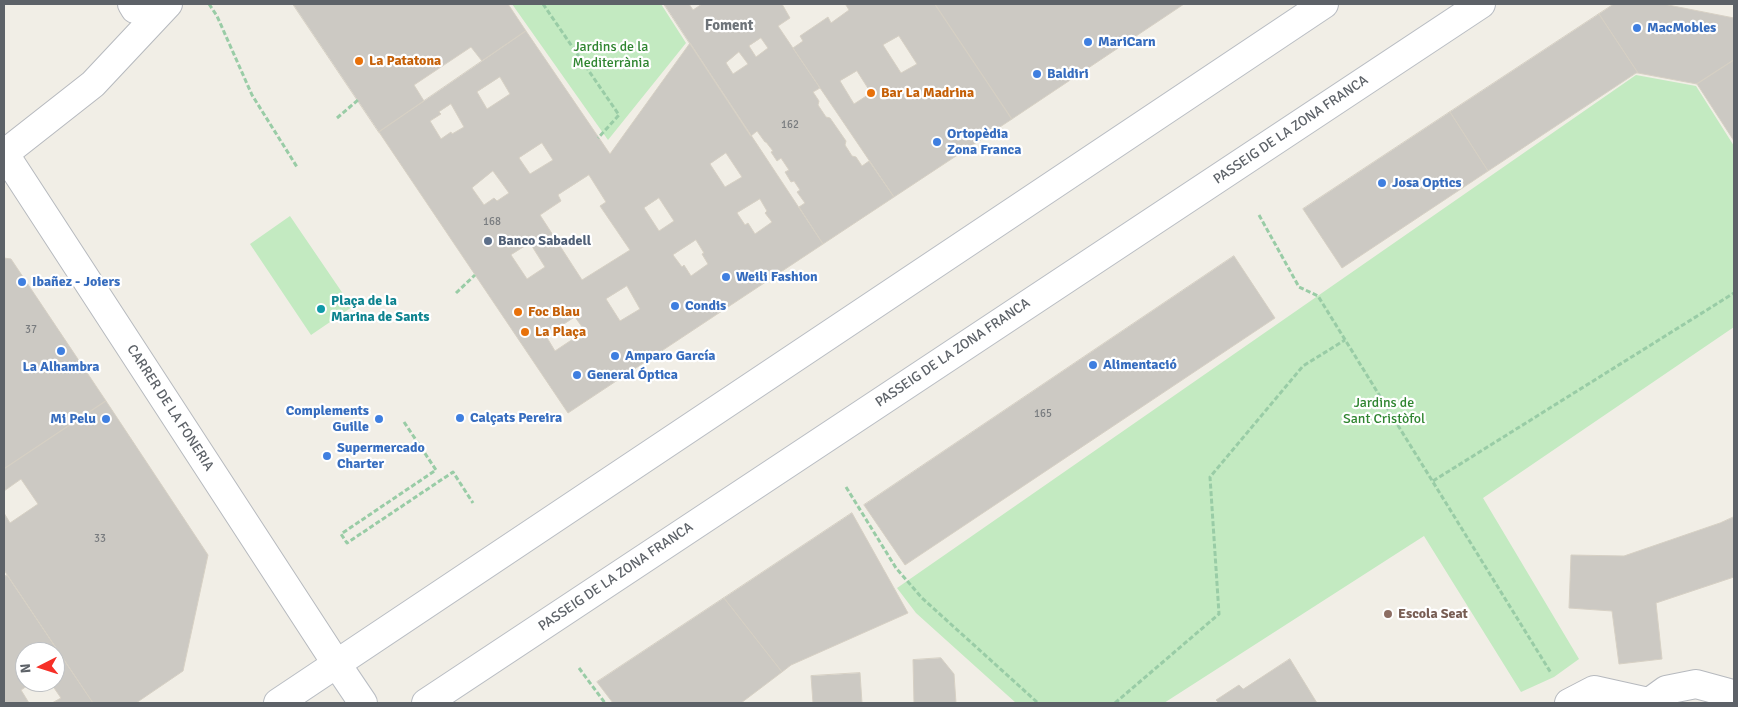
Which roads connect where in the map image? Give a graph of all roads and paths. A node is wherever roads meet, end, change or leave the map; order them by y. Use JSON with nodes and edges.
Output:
{"nodes":[{"id":1,"x":168,"y":4,"type":"edge"},
{"id":2,"x":209,"y":4,"type":"edge"},
{"id":3,"x":543,"y":4,"type":"edge"},
{"id":4,"x":1324,"y":4,"type":"edge"},
{"id":5,"x":1481,"y":4,"type":"edge"},
{"id":6,"x":358,"y":100,"type":"dead end"},
{"id":7,"x":337,"y":118,"type":"dead end"},
{"id":8,"x":598,"y":138,"type":"dead end"},
{"id":9,"x":4,"y":154,"type":"edge"},
{"id":10,"x":297,"y":167,"type":"dead end"},
{"id":11,"x":1259,"y":215,"type":"dead end"},
{"id":12,"x":475,"y":275,"type":"dead end"},
{"id":13,"x":456,"y":293,"type":"dead end"},
{"id":14,"x":1734,"y":293,"type":"edge"},
{"id":15,"x":1345,"y":340,"type":"junction"},
{"id":16,"x":404,"y":422,"type":"dead end"},
{"id":17,"x":1433,"y":481,"type":"junction"},
{"id":18,"x":846,"y":487,"type":"dead end"},
{"id":19,"x":474,"y":502,"type":"dead end"},
{"id":20,"x":336,"y":664,"type":"junction"},
{"id":21,"x":579,"y":668,"type":"dead end"},
{"id":22,"x":1554,"y":677,"type":"dead end"},
{"id":23,"x":1732,"y":694,"type":"edge"},
{"id":24,"x":278,"y":703,"type":"edge"},
{"id":25,"x":363,"y":703,"type":"edge"},
{"id":26,"x":426,"y":703,"type":"edge"},
{"id":27,"x":605,"y":703,"type":"edge"},
{"id":28,"x":1038,"y":703,"type":"edge"},
{"id":29,"x":1116,"y":703,"type":"edge"},
{"id":30,"x":1569,"y":703,"type":"edge"},
{"id":31,"x":1648,"y":703,"type":"edge"}],
"edges":[{"from":1,"to":9,"type":"main road"},
{"from":2,"to":10,"type":"path"},
{"from":3,"to":8,"type":"path"},
{"from":4,"to":20,"type":"main road"},
{"from":5,"to":26,"type":"main road","name":"PASSEIG DE LA ZONA FRANCA"},
{"from":6,"to":7,"type":"path"},
{"from":9,"to":20,"type":"main road","name":"CARRER DE LA FONERIA"},
{"from":11,"to":15,"type":"path"},
{"from":12,"to":13,"type":"path"},
{"from":14,"to":17,"type":"path"},
{"from":15,"to":17,"type":"path"},
{"from":15,"to":29,"type":"path"},
{"from":16,"to":19,"type":"path"},
{"from":17,"to":22,"type":"path"},
{"from":18,"to":28,"type":"path"},
{"from":20,"to":24,"type":"main road"},
{"from":20,"to":25,"type":"main road","name":"CARRER DE LA FONERIA"},
{"from":21,"to":27,"type":"path"},
{"from":23,"to":31,"type":"main road"},
{"from":30,"to":31,"type":"main road"}]}
